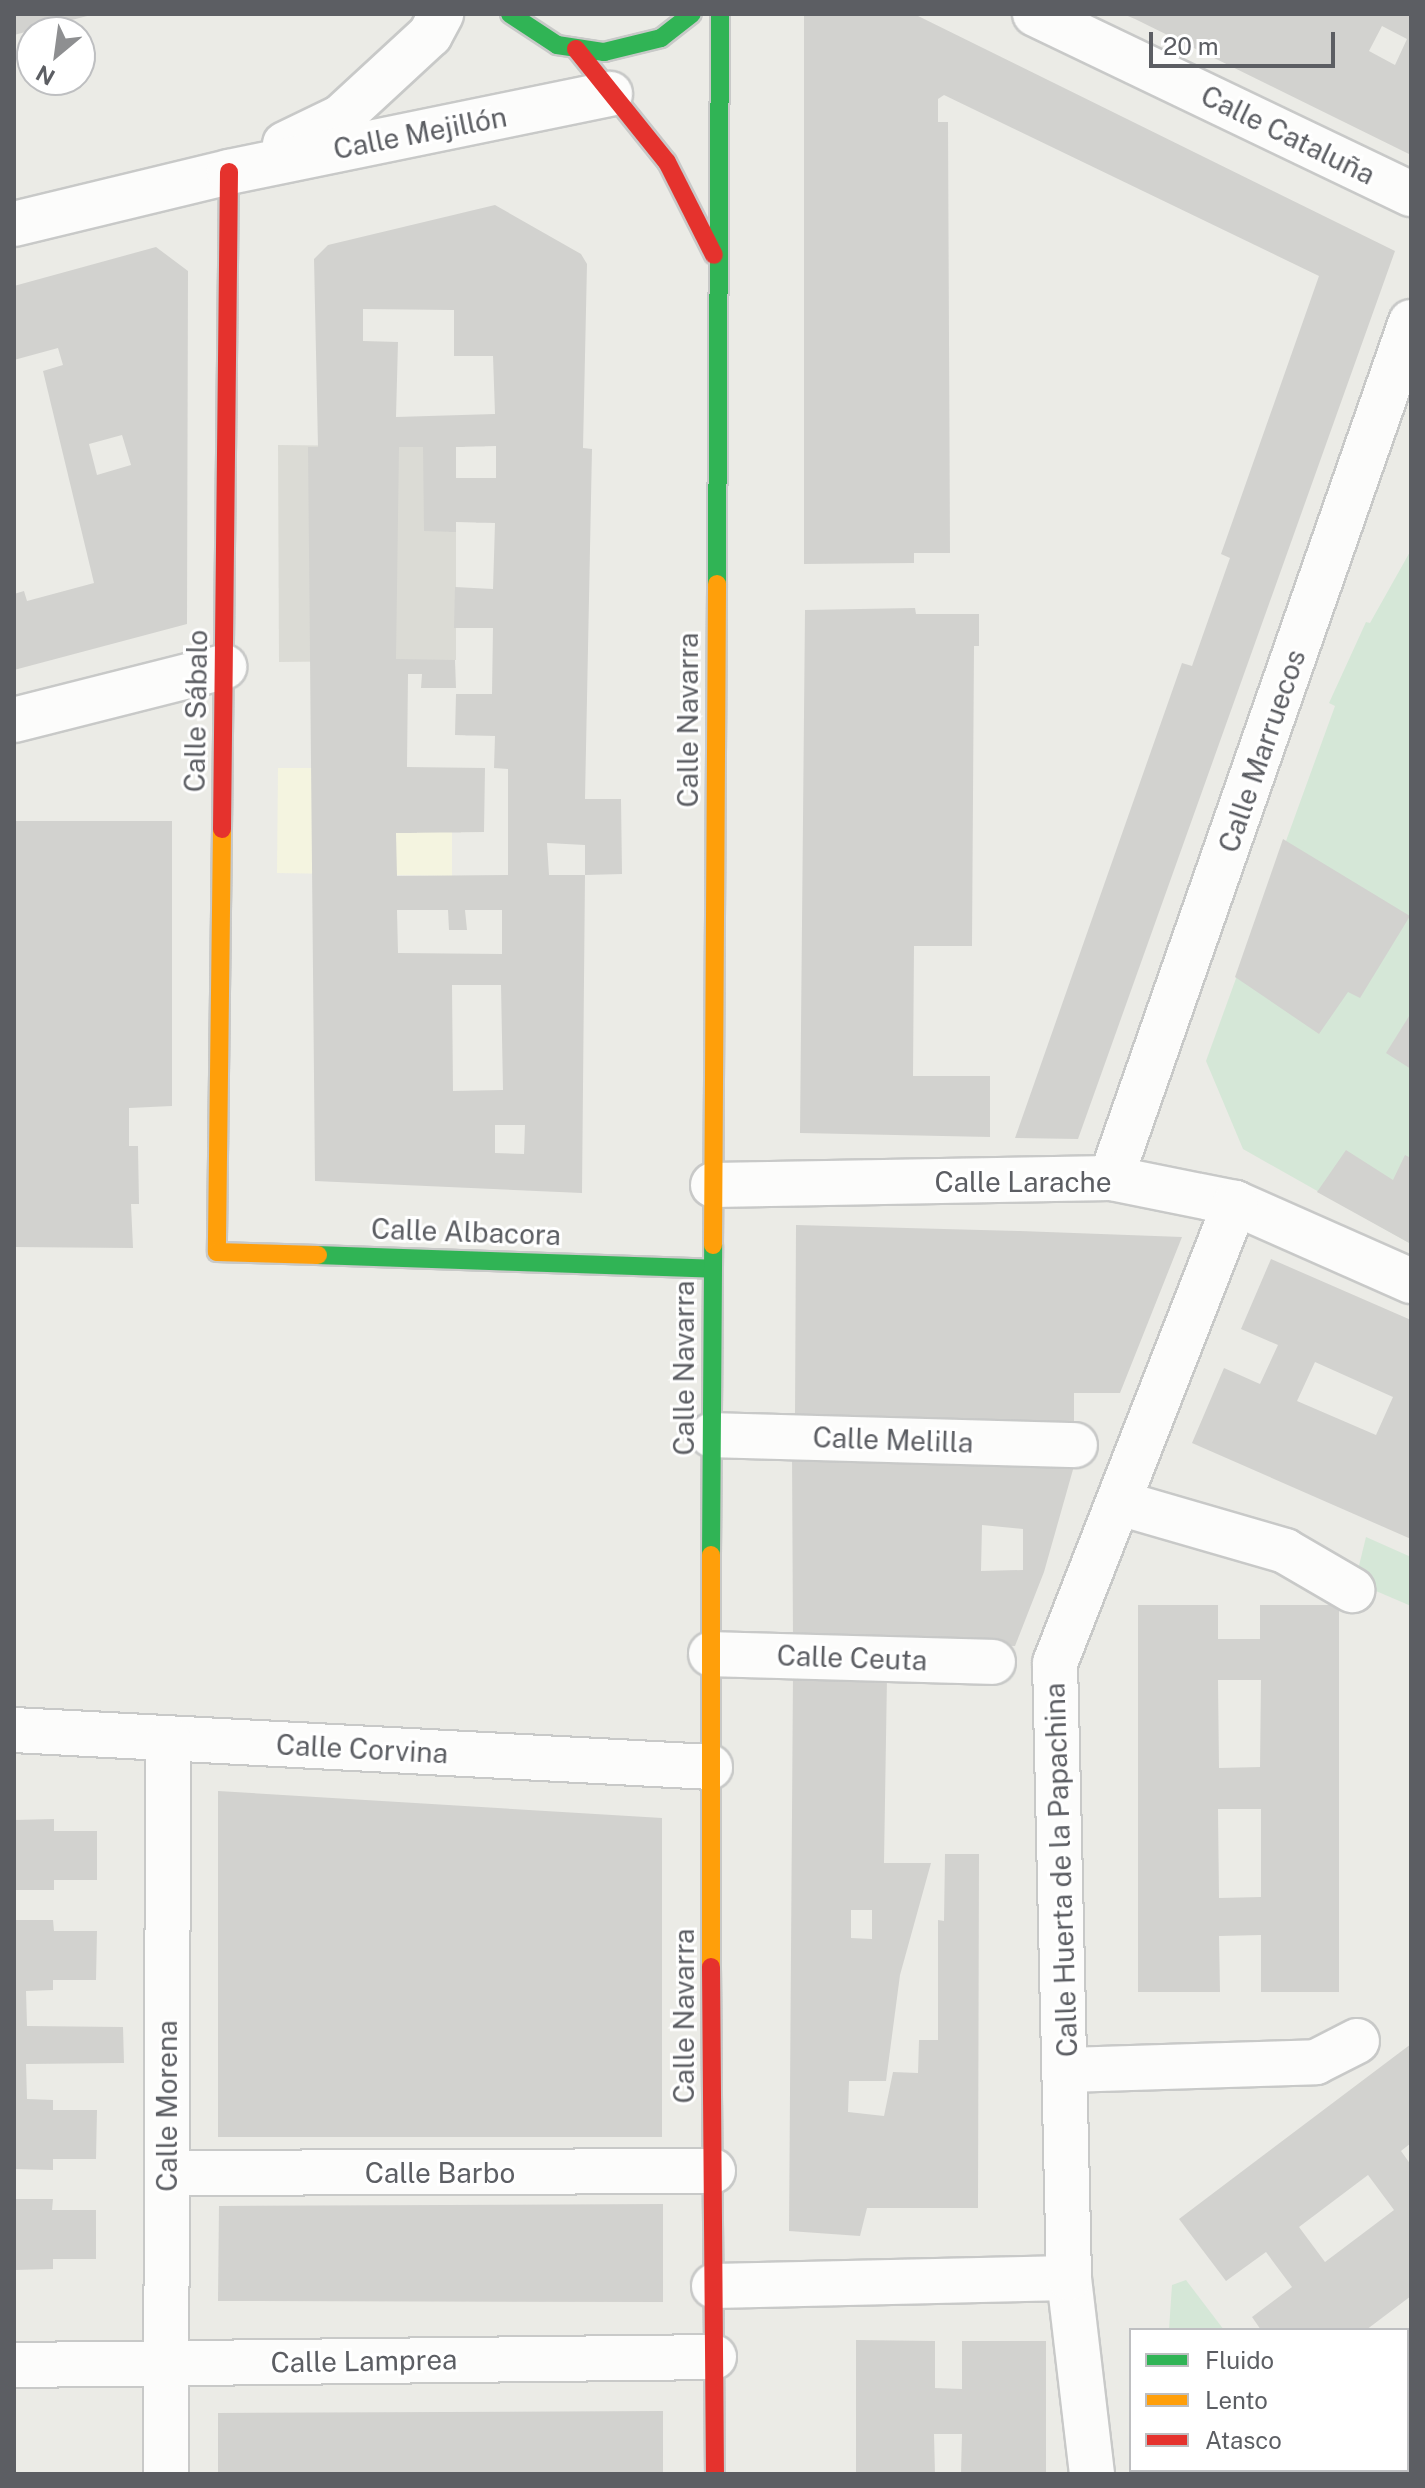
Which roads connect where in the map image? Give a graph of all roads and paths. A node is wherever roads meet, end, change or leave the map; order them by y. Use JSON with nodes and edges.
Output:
{"nodes":[{"id":1,"x":441,"y":14,"type":"edge"},
{"id":2,"x":510,"y":14,"type":"edge"},
{"id":3,"x":692,"y":14,"type":"edge"},
{"id":4,"x":720,"y":14,"type":"edge"},
{"id":5,"x":1035,"y":14,"type":"edge"},
{"id":6,"x":576,"y":49,"type":"junction"},
{"id":7,"x":610,"y":94,"type":"junction"},
{"id":8,"x":229,"y":172,"type":"junction"},
{"id":9,"x":1411,"y":194,"type":"edge"},
{"id":10,"x":14,"y":224,"type":"edge"},
{"id":11,"x":718,"y":263,"type":"junction"},
{"id":12,"x":1411,"y":322,"type":"edge"},
{"id":13,"x":224,"y":667,"type":"junction"},
{"id":14,"x":14,"y":720,"type":"edge"},
{"id":15,"x":1111,"y":1178,"type":"junction"},
{"id":16,"x":713,"y":1185,"type":"junction"},
{"id":17,"x":1235,"y":1203,"type":"junction"},
{"id":18,"x":217,"y":1252,"type":"joint"},
{"id":19,"x":712,"y":1269,"type":"junction"},
{"id":20,"x":1411,"y":1281,"type":"edge"},
{"id":21,"x":712,"y":1435,"type":"junction"},
{"id":22,"x":1141,"y":1449,"type":"junction"},
{"id":23,"x":1120,"y":1503,"type":"junction"},
{"id":24,"x":1352,"y":1590,"type":"dead end"},
{"id":25,"x":711,"y":1654,"type":"junction"},
{"id":26,"x":1055,"y":1663,"type":"junction"},
{"id":27,"x":14,"y":1730,"type":"edge"},
{"id":28,"x":168,"y":1739,"type":"junction"},
{"id":29,"x":710,"y":1767,"type":"junction"},
{"id":30,"x":1357,"y":2041,"type":"dead end"},
{"id":31,"x":1067,"y":2070,"type":"junction"},
{"id":32,"x":713,"y":2171,"type":"junction"},
{"id":33,"x":167,"y":2173,"type":"junction"},
{"id":34,"x":1069,"y":2278,"type":"junction"},
{"id":35,"x":714,"y":2286,"type":"junction"},
{"id":36,"x":714,"y":2357,"type":"junction"},
{"id":37,"x":166,"y":2363,"type":"junction"},
{"id":38,"x":14,"y":2365,"type":"edge"},
{"id":39,"x":166,"y":2474,"type":"edge"},
{"id":40,"x":715,"y":2474,"type":"edge"},
{"id":41,"x":1092,"y":2474,"type":"edge"}],
"edges":[{"from":1,"to":8,"type":"street","name":"Calle Mejillón"},
{"from":2,"to":6,"type":"street"},
{"from":3,"to":6,"type":"street"},
{"from":4,"to":11,"type":"street","name":"Calle Navarra"},
{"from":5,"to":9,"type":"street","name":"Calle Cataluña"},
{"from":6,"to":7,"type":"street","name":"Calle Navarra"},
{"from":7,"to":8,"type":"street","name":"Calle Mejillón"},
{"from":7,"to":11,"type":"street","name":"Calle Navarra"},
{"from":8,"to":10,"type":"street","name":"Calle Mejillón"},
{"from":8,"to":13,"type":"street","name":"Calle Sábalo"},
{"from":11,"to":16,"type":"street","name":"Calle Navarra"},
{"from":12,"to":15,"type":"street","name":"Calle Marruecos"},
{"from":13,"to":14,"type":"street"},
{"from":13,"to":18,"type":"street","name":"Calle Sábalo"},
{"from":15,"to":16,"type":"street","name":"Calle Larache"},
{"from":15,"to":17,"type":"street","name":"Calle Larache"},
{"from":16,"to":19,"type":"street","name":"Calle Navarra"},
{"from":17,"to":20,"type":"street","name":"Calle Larache"},
{"from":17,"to":22,"type":"street","name":"Calle Huerta de la Papachina"},
{"from":18,"to":19,"type":"street","name":"Calle Albacora"},
{"from":19,"to":21,"type":"street","name":"Calle Navarra"},
{"from":21,"to":22,"type":"street","name":"Calle Melilla"},
{"from":21,"to":25,"type":"street","name":"Calle Navarra"},
{"from":22,"to":23,"type":"street","name":"Calle Huerta de la Papachina"},
{"from":23,"to":24,"type":"street"},
{"from":23,"to":26,"type":"street","name":"Calle Huerta de la Papachina"},
{"from":25,"to":26,"type":"street","name":"Calle Ceuta"},
{"from":25,"to":29,"type":"street","name":"Calle Navarra"},
{"from":26,"to":31,"type":"street","name":"Calle Huerta de la Papachina"},
{"from":27,"to":28,"type":"street","name":"Calle Corvina"},
{"from":28,"to":29,"type":"street","name":"Calle Corvina"},
{"from":28,"to":33,"type":"street","name":"Calle Morena"},
{"from":29,"to":32,"type":"street","name":"Calle Navarra"},
{"from":30,"to":31,"type":"street"},
{"from":31,"to":34,"type":"street","name":"Calle Huerta de la Papachina"},
{"from":32,"to":33,"type":"street","name":"Calle Barbo"},
{"from":32,"to":35,"type":"street","name":"Calle Navarra"},
{"from":33,"to":37,"type":"street","name":"Calle Morena"},
{"from":34,"to":35,"type":"street"},
{"from":34,"to":41,"type":"street","name":"Calle Huerta de la Papachina"},
{"from":35,"to":36,"type":"street","name":"Calle Navarra"},
{"from":36,"to":37,"type":"street","name":"Calle Lamprea"},
{"from":36,"to":40,"type":"street","name":"Calle Navarra"},
{"from":37,"to":38,"type":"street","name":"Calle Lamprea"},
{"from":37,"to":39,"type":"street","name":"Calle Morena"}]}
